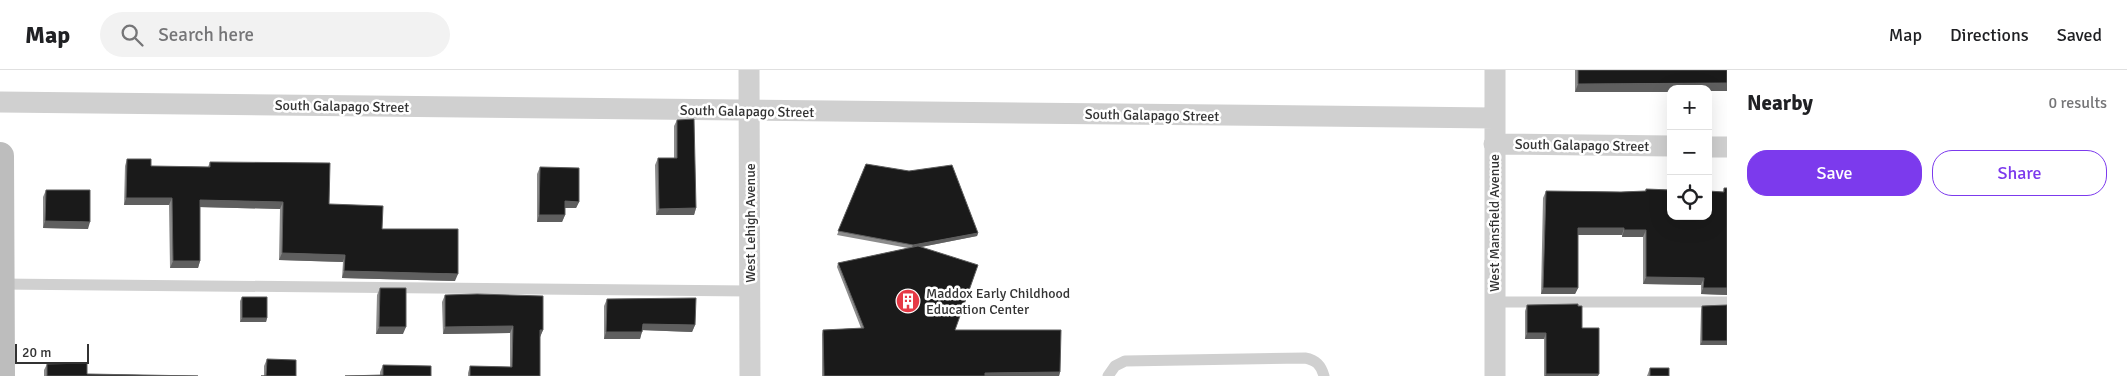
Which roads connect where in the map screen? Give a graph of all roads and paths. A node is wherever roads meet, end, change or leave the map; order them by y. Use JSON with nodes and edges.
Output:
{"nodes":[{"id":1,"x":749,"y":70,"type":"edge"},
{"id":2,"x":1494,"y":70,"type":"edge"},
{"id":3,"x":0,"y":102,"type":"edge"},
{"id":4,"x":749,"y":111,"type":"junction"},
{"id":5,"x":1494,"y":118,"type":"junction"},
{"id":6,"x":1494,"y":144,"type":"junction"},
{"id":7,"x":1667,"y":146,"type":"edge"},
{"id":8,"x":1712,"y":147,"type":"edge"},
{"id":9,"x":1727,"y":147,"type":"edge"},
{"id":10,"x":0,"y":156,"type":"edge"},
{"id":11,"x":0,"y":284,"type":"edge"},
{"id":12,"x":750,"y":291,"type":"junction"},
{"id":13,"x":1494,"y":302,"type":"junction"},
{"id":14,"x":1727,"y":302,"type":"edge"},
{"id":15,"x":1,"y":376,"type":"edge"},
{"id":16,"x":750,"y":376,"type":"edge"},
{"id":17,"x":1108,"y":376,"type":"edge"},
{"id":18,"x":1324,"y":376,"type":"edge"},
{"id":19,"x":1495,"y":376,"type":"edge"}],
"edges":[{"from":1,"to":4,"type":"street","name":"West Lehigh Avenue"},
{"from":2,"to":5,"type":"street","name":"West Mansfield Avenue"},
{"from":3,"to":4,"type":"street","name":"South Galapago Street"},
{"from":4,"to":5,"type":"street","name":"South Galapago Street"},
{"from":4,"to":12,"type":"street","name":"West Lehigh Avenue"},
{"from":5,"to":6,"type":"street","name":"West Mansfield Avenue"},
{"from":6,"to":7,"type":"street","name":"South Galapago Street"},
{"from":6,"to":13,"type":"street","name":"West Mansfield Avenue"},
{"from":8,"to":9,"type":"street"},
{"from":10,"to":11,"type":"street"},
{"from":11,"to":12,"type":"lane"},
{"from":11,"to":15,"type":"street"},
{"from":12,"to":16,"type":"street","name":"West Lehigh Avenue"},
{"from":13,"to":14,"type":"lane"},
{"from":13,"to":19,"type":"street","name":"West Mansfield Avenue"},
{"from":17,"to":18,"type":"lane"}]}
